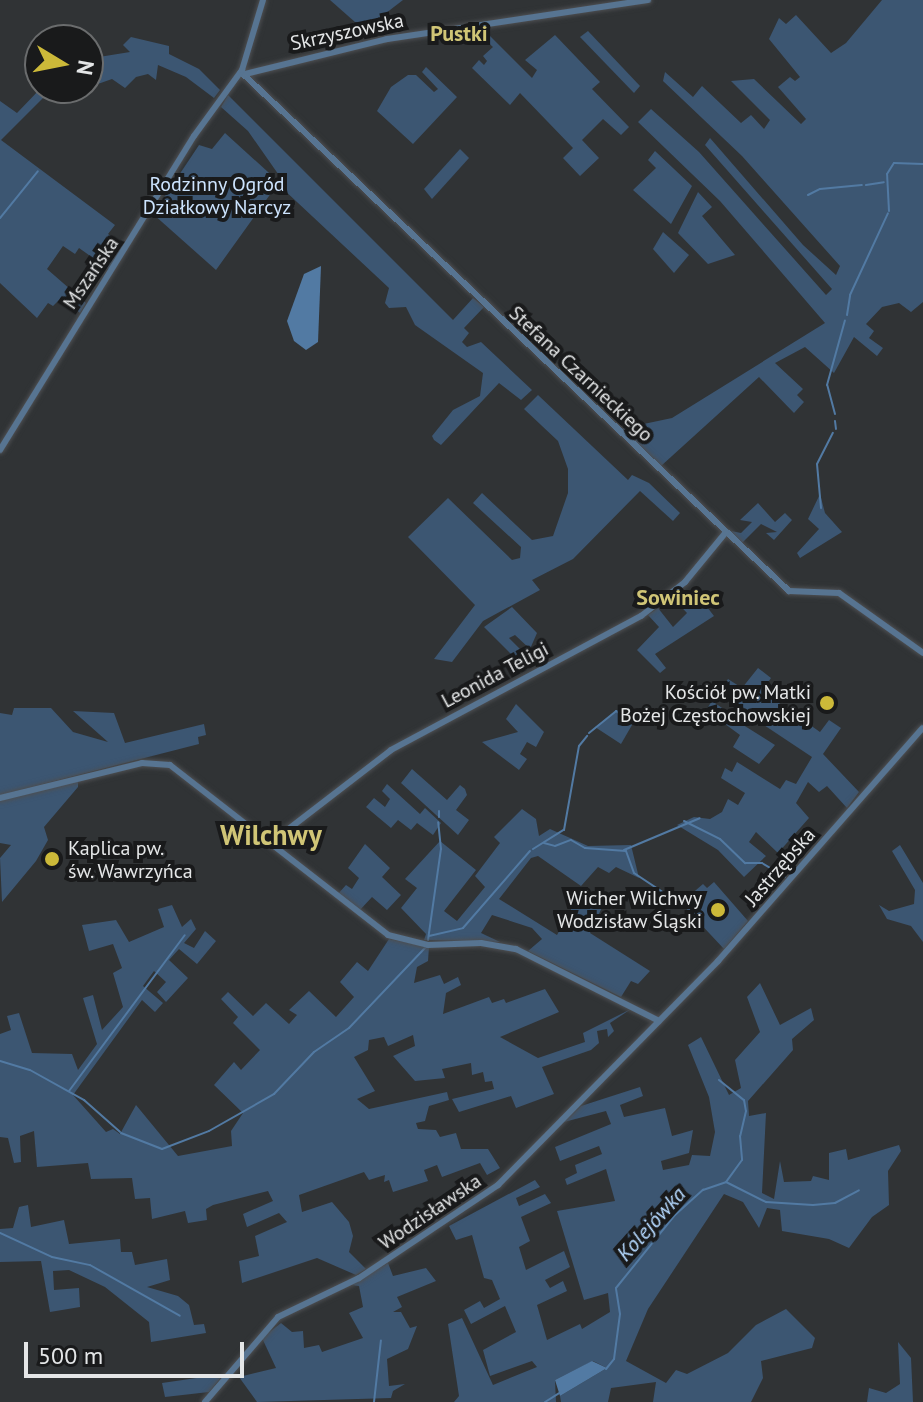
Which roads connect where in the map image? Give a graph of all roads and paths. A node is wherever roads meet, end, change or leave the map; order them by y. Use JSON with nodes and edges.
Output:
{"nodes":[{"id":1,"x":263,"y":0,"type":"edge"},
{"id":2,"x":648,"y":0,"type":"edge"},
{"id":3,"x":241,"y":74,"type":"junction"},
{"id":4,"x":0,"y":450,"type":"edge"},
{"id":5,"x":726,"y":532,"type":"junction"},
{"id":6,"x":923,"y":653,"type":"edge"},
{"id":7,"x":923,"y":728,"type":"edge"},
{"id":8,"x":0,"y":798,"type":"edge"},
{"id":9,"x":273,"y":841,"type":"junction"},
{"id":10,"x":657,"y":1023,"type":"junction"},
{"id":11,"x":205,"y":1402,"type":"edge"}],
"edges":[{"from":1,"to":3,"type":"street","name":"Mszańska"},
{"from":2,"to":3,"type":"street","name":"Skrzyszowska"},
{"from":3,"to":4,"type":"street","name":"Mszańska"},
{"from":3,"to":5,"type":"street","name":"Stefana Czarnieckiego"},
{"from":5,"to":6,"type":"street","name":"Stefana Czarnieckiego"},
{"from":5,"to":9,"type":"street","name":"Leonida Teligi"},
{"from":7,"to":10,"type":"street","name":"Jastrzębska"},
{"from":8,"to":9,"type":"street"},
{"from":9,"to":10,"type":"street"},
{"from":10,"to":11,"type":"street","name":"Wodzisławska"}]}
